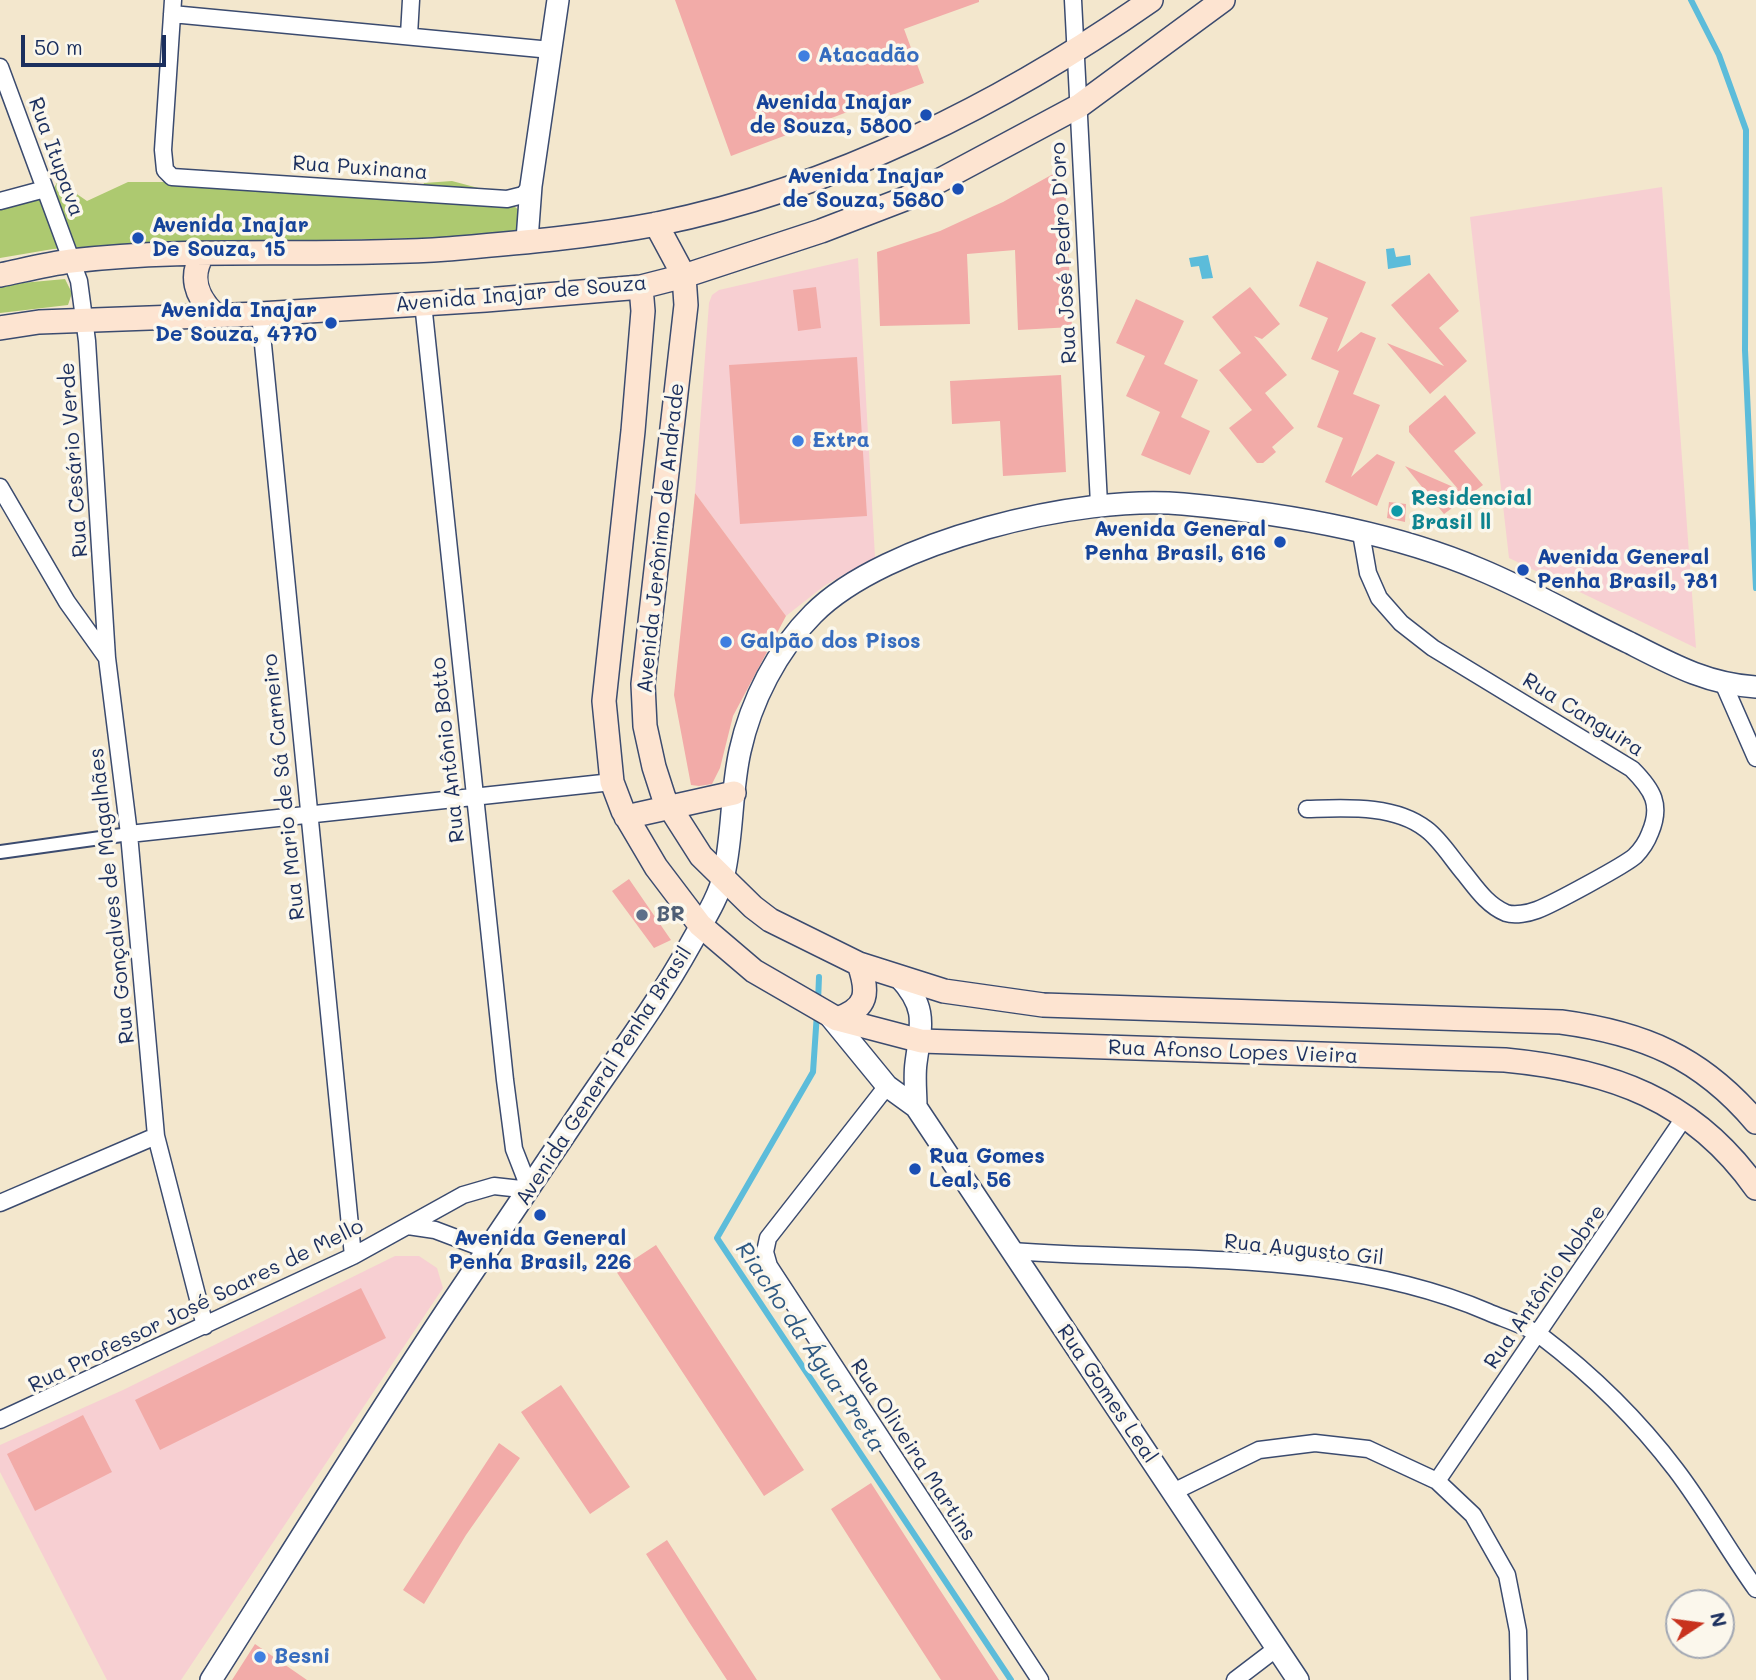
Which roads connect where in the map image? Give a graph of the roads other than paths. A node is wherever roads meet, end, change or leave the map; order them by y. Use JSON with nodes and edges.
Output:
{"nodes":[{"id":1,"x":411,"y":0,"type":"edge"},
{"id":2,"x":558,"y":0,"type":"edge"},
{"id":3,"x":1073,"y":0,"type":"edge"},
{"id":4,"x":1151,"y":0,"type":"edge"},
{"id":5,"x":1223,"y":0,"type":"edge"},
{"id":6,"x":173,"y":7,"type":"edge"},
{"id":7,"x":409,"y":36,"type":"junction"},
{"id":8,"x":1076,"y":48,"type":"junction"},
{"id":9,"x":551,"y":50,"type":"junction"},
{"id":10,"x":0,"y":67,"type":"edge"},
{"id":11,"x":1079,"y":106,"type":"junction"},
{"id":12,"x":531,"y":186,"type":"junction"},
{"id":13,"x":45,"y":189,"type":"junction"},
{"id":14,"x":0,"y":201,"type":"edge"},
{"id":15,"x":656,"y":224,"type":"junction"},
{"id":16,"x":527,"y":240,"type":"junction"},
{"id":17,"x":203,"y":254,"type":"junction"},
{"id":18,"x":71,"y":261,"type":"junction"},
{"id":19,"x":0,"y":275,"type":"edge"},
{"id":20,"x":684,"y":276,"type":"junction"},
{"id":21,"x":641,"y":287,"type":"junction"},
{"id":22,"x":423,"y":303,"type":"junction"},
{"id":23,"x":214,"y":313,"type":"junction"},
{"id":24,"x":260,"y":314,"type":"junction"},
{"id":25,"x":84,"y":320,"type":"junction"},
{"id":26,"x":0,"y":328,"type":"edge"},
{"id":27,"x":0,"y":487,"type":"edge"},
{"id":28,"x":1099,"y":504,"type":"junction"},
{"id":29,"x":1362,"y":533,"type":"junction"},
{"id":30,"x":619,"y":555,"type":"junction"},
{"id":31,"x":656,"y":565,"type":"junction"},
{"id":32,"x":107,"y":658,"type":"junction"},
{"id":33,"x":1724,"y":685,"type":"junction"},
{"id":34,"x":1756,"y":687,"type":"edge"},
{"id":35,"x":1756,"y":758,"type":"edge"},
{"id":36,"x":612,"y":782,"type":"junction"},
{"id":37,"x":734,"y":793,"type":"junction"},
{"id":38,"x":473,"y":798,"type":"junction"},
{"id":39,"x":669,"y":806,"type":"junction"},
{"id":40,"x":1307,"y":809,"type":"dead end"},
{"id":41,"x":308,"y":815,"type":"junction"},
{"id":42,"x":626,"y":817,"type":"junction"},
{"id":43,"x":129,"y":834,"type":"junction"},
{"id":44,"x":0,"y":852,"type":"edge"},
{"id":45,"x":724,"y":879,"type":"junction"},
{"id":46,"x":700,"y":925,"type":"junction"},
{"id":47,"x":859,"y":964,"type":"junction"},
{"id":48,"x":899,"y":977,"type":"junction"},
{"id":49,"x":833,"y":1016,"type":"junction"},
{"id":50,"x":921,"y":1041,"type":"junction"},
{"id":51,"x":887,"y":1086,"type":"junction"},
{"id":52,"x":916,"y":1107,"type":"junction"},
{"id":53,"x":1686,"y":1115,"type":"junction"},
{"id":54,"x":1756,"y":1122,"type":"edge"},
{"id":55,"x":156,"y":1136,"type":"junction"},
{"id":56,"x":1756,"y":1188,"type":"edge"},
{"id":57,"x":530,"y":1190,"type":"junction"},
{"id":58,"x":0,"y":1203,"type":"edge"},
{"id":59,"x":408,"y":1226,"type":"junction"},
{"id":60,"x":488,"y":1250,"type":"junction"},
{"id":61,"x":1012,"y":1251,"type":"junction"},
{"id":62,"x":353,"y":1256,"type":"junction"},
{"id":63,"x":205,"y":1326,"type":"junction"},
{"id":64,"x":1538,"y":1334,"type":"junction"},
{"id":65,"x":0,"y":1420,"type":"edge"},
{"id":66,"x":1437,"y":1481,"type":"junction"},
{"id":67,"x":1173,"y":1492,"type":"junction"},
{"id":68,"x":1756,"y":1589,"type":"edge"},
{"id":69,"x":1277,"y":1648,"type":"junction"},
{"id":70,"x":211,"y":1680,"type":"edge"},
{"id":71,"x":1041,"y":1680,"type":"edge"},
{"id":72,"x":1235,"y":1680,"type":"edge"},
{"id":73,"x":1298,"y":1680,"type":"edge"},
{"id":74,"x":1519,"y":1680,"type":"edge"}],
"edges":[{"from":1,"to":7,"type":"street"},
{"from":2,"to":9,"type":"street"},
{"from":3,"to":8,"type":"street","name":"Rua José Pedro D'oro"},
{"from":4,"to":8,"type":"main road"},
{"from":5,"to":11,"type":"main road","name":"Avenida Inajar de Souza"},
{"from":6,"to":7,"type":"street"},
{"from":6,"to":12,"type":"street","name":"Rua Puxinana"},
{"from":7,"to":9,"type":"street"},
{"from":8,"to":11,"type":"street","name":"Rua José Pedro D'oro"},
{"from":8,"to":15,"type":"main road"},
{"from":9,"to":12,"type":"street"},
{"from":10,"to":13,"type":"street","name":"Rua Itupava"},
{"from":11,"to":20,"type":"main road","name":"Avenida Inajar de Souza"},
{"from":11,"to":28,"type":"street","name":"Rua José Pedro D'oro"},
{"from":12,"to":16,"type":"street"},
{"from":13,"to":14,"type":"street"},
{"from":13,"to":18,"type":"street","name":"Rua Itupava"},
{"from":15,"to":16,"type":"main road"},
{"from":15,"to":20,"type":"main road","name":"Avenida Jerônimo de Andrade"},
{"from":16,"to":17,"type":"main road"},
{"from":17,"to":18,"type":"main road"},
{"from":17,"to":23,"type":"main road"},
{"from":18,"to":19,"type":"main road"},
{"from":18,"to":25,"type":"street","name":"Rua Cesário Verde"},
{"from":20,"to":21,"type":"main road","name":"Avenida Inajar de Souza"},
{"from":20,"to":31,"type":"main road","name":"Avenida Jerônimo de Andrade"},
{"from":21,"to":22,"type":"main road","name":"Avenida Inajar de Souza"},
{"from":21,"to":30,"type":"main road","name":"Avenida Jerônimo de Andrade"},
{"from":22,"to":24,"type":"main road","name":"Avenida Inajar de Souza"},
{"from":22,"to":38,"type":"street","name":"Rua Antônio Botto"},
{"from":23,"to":24,"type":"main road","name":"Avenida Inajar de Souza"},
{"from":23,"to":25,"type":"main road","name":"Avenida Inajar de Souza"},
{"from":24,"to":41,"type":"street","name":"Rua Mario de Sá Carneiro"},
{"from":25,"to":26,"type":"main road","name":"Avenida Inajar de Souza"},
{"from":25,"to":32,"type":"street","name":"Rua Cesário Verde"},
{"from":27,"to":32,"type":"street","name":"Rua Gonçalves de Magalhães"},
{"from":28,"to":29,"type":"street","name":"Avenida General Penha Brasil"},
{"from":28,"to":37,"type":"street","name":"Avenida General Penha Brasil"},
{"from":29,"to":33,"type":"street","name":"Avenida General Penha Brasil"},
{"from":29,"to":40,"type":"street","name":"Rua Canguira"},
{"from":30,"to":31,"type":"main road"},
{"from":30,"to":36,"type":"main road","name":"Avenida Jerônimo de Andrade"},
{"from":31,"to":39,"type":"main road","name":"Avenida Jerônimo de Andrade"},
{"from":32,"to":43,"type":"street","name":"Rua Gonçalves de Magalhães"},
{"from":33,"to":34,"type":"street","name":"Avenida General Penha Brasil"},
{"from":33,"to":35,"type":"street"},
{"from":36,"to":38,"type":"street"},
{"from":36,"to":42,"type":"main road","name":"Avenida Jerônimo de Andrade"},
{"from":37,"to":39,"type":"main road"},
{"from":37,"to":45,"type":"street","name":"Avenida General Penha Brasil"},
{"from":38,"to":41,"type":"street"},
{"from":38,"to":57,"type":"street","name":"Rua Antônio Botto"},
{"from":39,"to":42,"type":"main road"},
{"from":39,"to":45,"type":"main road","name":"Avenida Jerônimo de Andrade"},
{"from":41,"to":43,"type":"street"},
{"from":41,"to":62,"type":"street","name":"Rua Mario de Sá Carneiro"},
{"from":42,"to":46,"type":"main road","name":"Avenida Jerônimo de Andrade"},
{"from":43,"to":44,"type":"street"},
{"from":43,"to":55,"type":"street","name":"Rua Gonçalves de Magalhães"},
{"from":45,"to":46,"type":"street","name":"Avenida General Penha Brasil"},
{"from":45,"to":47,"type":"main road","name":"Rua Afonso Lopes Vieira"},
{"from":46,"to":49,"type":"main road","name":"Rua Afonso Lopes Vieira"},
{"from":46,"to":57,"type":"street","name":"Avenida General Penha Brasil"},
{"from":47,"to":48,"type":"main road","name":"Rua Afonso Lopes Vieira"},
{"from":47,"to":49,"type":"main road"},
{"from":48,"to":50,"type":"street"},
{"from":48,"to":54,"type":"main road","name":"Rua Afonso Lopes Vieira"},
{"from":49,"to":50,"type":"main road","name":"Rua Afonso Lopes Vieira"},
{"from":49,"to":51,"type":"street","name":"Rua Gomes Leal"},
{"from":50,"to":52,"type":"street"},
{"from":50,"to":53,"type":"main road","name":"Rua Afonso Lopes Vieira"},
{"from":51,"to":52,"type":"street","name":"Rua Gomes Leal"},
{"from":51,"to":71,"type":"street","name":"Rua Oliveira Martins"},
{"from":52,"to":61,"type":"street","name":"Rua Gomes Leal"},
{"from":53,"to":56,"type":"main road","name":"Rua Afonso Lopes Vieira"},
{"from":53,"to":64,"type":"street","name":"Rua Antônio Nobre"},
{"from":55,"to":58,"type":"street"},
{"from":55,"to":63,"type":"street","name":"Rua Gonçalves de Magalhães"},
{"from":57,"to":59,"type":"street","name":"Rua Professor José Soares de Mello"},
{"from":57,"to":60,"type":"street","name":"Avenida General Penha Brasil"},
{"from":59,"to":60,"type":"street"},
{"from":59,"to":62,"type":"street","name":"Rua Professor José Soares de Mello"},
{"from":60,"to":70,"type":"street","name":"Avenida General Penha Brasil"},
{"from":61,"to":64,"type":"street","name":"Rua Augusto Gil"},
{"from":61,"to":67,"type":"street","name":"Rua Gomes Leal"},
{"from":62,"to":63,"type":"street","name":"Rua Professor José Soares de Mello"},
{"from":63,"to":65,"type":"street","name":"Rua Professor José Soares de Mello"},
{"from":64,"to":66,"type":"street","name":"Rua Antônio Nobre"},
{"from":64,"to":68,"type":"street","name":"Rua Augusto Gil"},
{"from":66,"to":67,"type":"street"},
{"from":66,"to":74,"type":"street"},
{"from":67,"to":69,"type":"street","name":"Rua Gomes Leal"},
{"from":69,"to":72,"type":"street"},
{"from":69,"to":73,"type":"street","name":"Rua Gomes Leal"}]}
